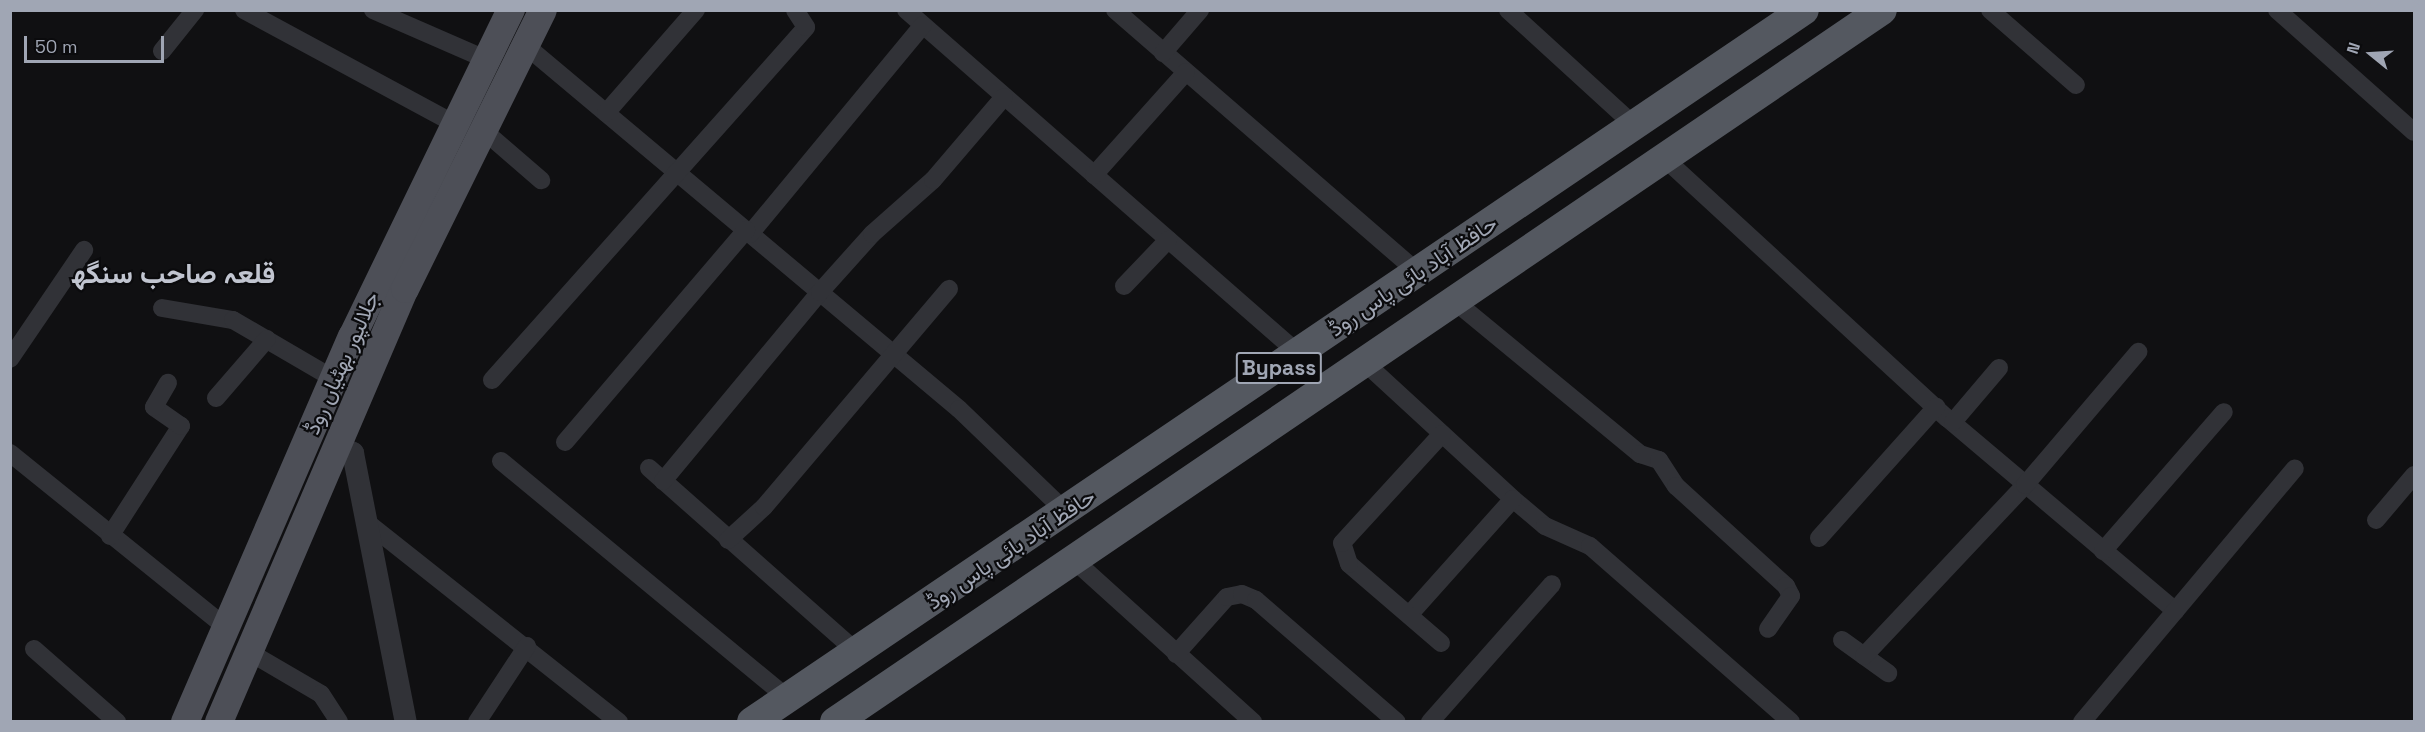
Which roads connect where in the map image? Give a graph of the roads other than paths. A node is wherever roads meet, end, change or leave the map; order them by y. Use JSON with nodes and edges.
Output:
{"nodes":[{"id":1,"x":195,"y":10,"type":"edge"},
{"id":2,"x":244,"y":10,"type":"edge"},
{"id":3,"x":511,"y":10,"type":"edge"},
{"id":4,"x":543,"y":10,"type":"edge"},
{"id":5,"x":696,"y":10,"type":"edge"},
{"id":6,"x":795,"y":10,"type":"edge"},
{"id":7,"x":906,"y":10,"type":"edge"},
{"id":8,"x":1115,"y":10,"type":"edge"},
{"id":9,"x":1200,"y":10,"type":"edge"},
{"id":10,"x":1508,"y":10,"type":"edge"},
{"id":11,"x":1804,"y":10,"type":"edge"},
{"id":12,"x":1882,"y":10,"type":"edge"},
{"id":13,"x":1990,"y":10,"type":"edge"},
{"id":14,"x":2277,"y":10,"type":"edge"},
{"id":15,"x":376,"y":11,"type":"edge"},
{"id":16,"x":923,"y":25,"type":"junction"},
{"id":17,"x":525,"y":45,"type":"junction"},
{"id":18,"x":162,"y":51,"type":"dead end"},
{"id":19,"x":1163,"y":52,"type":"junction"},
{"id":20,"x":485,"y":59,"type":"junction"},
{"id":21,"x":1186,"y":72,"type":"junction"},
{"id":22,"x":2076,"y":85,"type":"dead end"},
{"id":23,"x":1004,"y":97,"type":"junction"},
{"id":24,"x":606,"y":113,"type":"junction"},
{"id":25,"x":453,"y":123,"type":"junction"},
{"id":26,"x":1634,"y":125,"type":"junction"},
{"id":27,"x":483,"y":130,"type":"junction"},
{"id":28,"x":2415,"y":132,"type":"edge"},
{"id":29,"x":1663,"y":157,"type":"junction"},
{"id":30,"x":676,"y":172,"type":"junction"},
{"id":31,"x":1094,"y":175,"type":"junction"},
{"id":32,"x":541,"y":180,"type":"dead end"},
{"id":33,"x":748,"y":232,"type":"junction"},
{"id":34,"x":1168,"y":240,"type":"junction"},
{"id":35,"x":84,"y":250,"type":"dead end"},
{"id":36,"x":1419,"y":273,"type":"junction"},
{"id":37,"x":1124,"y":286,"type":"dead end"},
{"id":38,"x":949,"y":289,"type":"dead end"},
{"id":39,"x":820,"y":292,"type":"junction"},
{"id":40,"x":1452,"y":299,"type":"junction"},
{"id":41,"x":162,"y":308,"type":"dead end"},
{"id":42,"x":267,"y":339,"type":"junction"},
{"id":43,"x":2138,"y":352,"type":"dead end"},
{"id":44,"x":893,"y":353,"type":"junction"},
{"id":45,"x":1299,"y":354,"type":"junction"},
{"id":46,"x":10,"y":359,"type":"edge"},
{"id":47,"x":1363,"y":360,"type":"junction"},
{"id":48,"x":1999,"y":368,"type":"dead end"},
{"id":49,"x":334,"y":379,"type":"junction"},
{"id":50,"x":492,"y":380,"type":"dead end"},
{"id":51,"x":168,"y":383,"type":"dead end"},
{"id":52,"x":216,"y":398,"type":"dead end"},
{"id":53,"x":1936,"y":407,"type":"junction"},
{"id":54,"x":2224,"y":412,"type":"dead end"},
{"id":55,"x":1953,"y":422,"type":"junction"},
{"id":56,"x":1442,"y":434,"type":"junction"},
{"id":57,"x":565,"y":442,"type":"dead end"},
{"id":58,"x":335,"y":445,"type":"junction"},
{"id":59,"x":10,"y":453,"type":"edge"},
{"id":60,"x":501,"y":461,"type":"dead end"},
{"id":61,"x":649,"y":468,"type":"dead end"},
{"id":62,"x":2295,"y":468,"type":"dead end"},
{"id":63,"x":2415,"y":475,"type":"edge"},
{"id":64,"x":663,"y":481,"type":"junction"},
{"id":65,"x":2025,"y":485,"type":"junction"},
{"id":66,"x":1513,"y":499,"type":"junction"},
{"id":67,"x":1066,"y":513,"type":"junction"},
{"id":68,"x":2376,"y":520,"type":"dead end"},
{"id":69,"x":369,"y":524,"type":"junction"},
{"id":70,"x":110,"y":536,"type":"junction"},
{"id":71,"x":1819,"y":538,"type":"dead end"},
{"id":72,"x":728,"y":540,"type":"junction"},
{"id":73,"x":2103,"y":551,"type":"junction"},
{"id":74,"x":1076,"y":562,"type":"junction"},
{"id":75,"x":1552,"y":584,"type":"dead end"},
{"id":76,"x":2175,"y":611,"type":"junction"},
{"id":77,"x":1410,"y":614,"type":"junction"},
{"id":78,"x":226,"y":627,"type":"junction"},
{"id":79,"x":1768,"y":629,"type":"dead end"},
{"id":80,"x":1842,"y":640,"type":"dead end"},
{"id":81,"x":1441,"y":643,"type":"dead end"},
{"id":82,"x":527,"y":646,"type":"junction"},
{"id":83,"x":34,"y":649,"type":"dead end"},
{"id":84,"x":249,"y":652,"type":"junction"},
{"id":85,"x":857,"y":652,"type":"junction"},
{"id":86,"x":1176,"y":654,"type":"junction"},
{"id":87,"x":1864,"y":656,"type":"junction"},
{"id":88,"x":1888,"y":673,"type":"dead end"},
{"id":89,"x":787,"y":698,"type":"junction"},
{"id":90,"x":117,"y":722,"type":"edge"},
{"id":91,"x":185,"y":722,"type":"edge"},
{"id":92,"x":219,"y":722,"type":"edge"},
{"id":93,"x":339,"y":722,"type":"edge"},
{"id":94,"x":406,"y":722,"type":"edge"},
{"id":95,"x":477,"y":722,"type":"edge"},
{"id":96,"x":619,"y":722,"type":"edge"},
{"id":97,"x":752,"y":722,"type":"edge"},
{"id":98,"x":835,"y":722,"type":"edge"},
{"id":99,"x":1253,"y":722,"type":"edge"},
{"id":100,"x":1397,"y":722,"type":"edge"},
{"id":101,"x":1430,"y":722,"type":"edge"},
{"id":102,"x":1791,"y":722,"type":"edge"},
{"id":103,"x":2082,"y":722,"type":"edge"}],
"edges":[{"from":1,"to":18,"type":"street"},
{"from":2,"to":25,"type":"street"},
{"from":3,"to":20,"type":"main road","name":"جلالپور بھٹیاں روڈ"},
{"from":4,"to":17,"type":"main road","name":"جلالپور بھٹیاں روڈ"},
{"from":5,"to":24,"type":"street"},
{"from":6,"to":30,"type":"street"},
{"from":7,"to":16,"type":"street"},
{"from":8,"to":19,"type":"street"},
{"from":9,"to":19,"type":"street"},
{"from":10,"to":26,"type":"street"},
{"from":11,"to":26,"type":"highway","name":"حافظ آباد بائی پاس روڈ","number":"Bypass"},
{"from":12,"to":29,"type":"highway","name":"حافظ آباد بائی پاس روڈ","number":"Bypass"},
{"from":13,"to":22,"type":"street"},
{"from":14,"to":28,"type":"street"},
{"from":15,"to":20,"type":"street"},
{"from":16,"to":23,"type":"street"},
{"from":16,"to":33,"type":"street"},
{"from":17,"to":24,"type":"street"},
{"from":17,"to":27,"type":"main road","name":"جلالپور بھٹیاں روڈ"},
{"from":19,"to":21,"type":"street"},
{"from":20,"to":25,"type":"main road","name":"جلالپور بھٹیاں روڈ"},
{"from":21,"to":31,"type":"street"},
{"from":21,"to":36,"type":"street"},
{"from":23,"to":31,"type":"street"},
{"from":23,"to":39,"type":"street"},
{"from":24,"to":30,"type":"street"},
{"from":25,"to":49,"type":"main road","name":"جلالپور بھٹیاں روڈ"},
{"from":26,"to":36,"type":"highway","name":"حافظ آباد بائی پاس روڈ","number":"Bypass"},
{"from":27,"to":32,"type":"street"},
{"from":27,"to":58,"type":"main road","name":"جلالپور بھٹیاں روڈ"},
{"from":29,"to":40,"type":"highway","name":"حافظ آباد بائی پاس روڈ","number":"Bypass"},
{"from":29,"to":53,"type":"street"},
{"from":30,"to":33,"type":"street"},
{"from":30,"to":50,"type":"street"},
{"from":31,"to":34,"type":"street"},
{"from":33,"to":39,"type":"street"},
{"from":33,"to":57,"type":"street"},
{"from":34,"to":37,"type":"street"},
{"from":34,"to":45,"type":"street"},
{"from":35,"to":46,"type":"street"},
{"from":36,"to":45,"type":"highway","name":"حافظ آباد بائی پاس روڈ","number":"Bypass"},
{"from":38,"to":44,"type":"street"},
{"from":39,"to":44,"type":"street"},
{"from":39,"to":64,"type":"street"},
{"from":40,"to":47,"type":"highway","name":"حافظ آباد بائی پاس روڈ","number":"Bypass"},
{"from":40,"to":79,"type":"street"},
{"from":41,"to":42,"type":"street"},
{"from":42,"to":49,"type":"street"},
{"from":42,"to":52,"type":"street"},
{"from":43,"to":65,"type":"street"},
{"from":44,"to":67,"type":"street"},
{"from":44,"to":72,"type":"street"},
{"from":45,"to":67,"type":"highway","name":"حافظ آباد بائی پاس روڈ","number":"Bypass"},
{"from":47,"to":56,"type":"street"},
{"from":47,"to":74,"type":"highway","name":"حافظ آباد بائی پاس روڈ","number":"Bypass"},
{"from":48,"to":55,"type":"street"},
{"from":49,"to":78,"type":"main road","name":"جلالپور بھٹیاں روڈ"},
{"from":51,"to":70,"type":"street"},
{"from":53,"to":55,"type":"street"},
{"from":53,"to":71,"type":"street"},
{"from":54,"to":73,"type":"street"},
{"from":55,"to":65,"type":"street"},
{"from":56,"to":66,"type":"street"},
{"from":56,"to":77,"type":"street"},
{"from":58,"to":69,"type":"street"},
{"from":58,"to":84,"type":"main road","name":"جلالپور بھٹیاں روڈ"},
{"from":59,"to":70,"type":"street"},
{"from":60,"to":89,"type":"street"},
{"from":61,"to":64,"type":"street"},
{"from":62,"to":76,"type":"street"},
{"from":63,"to":68,"type":"street"},
{"from":64,"to":72,"type":"street"},
{"from":65,"to":73,"type":"street"},
{"from":65,"to":87,"type":"street"},
{"from":66,"to":77,"type":"street"},
{"from":66,"to":102,"type":"street"},
{"from":67,"to":85,"type":"highway","name":"حافظ آباد بائی پاس روڈ","number":"Bypass"},
{"from":69,"to":82,"type":"street"},
{"from":69,"to":94,"type":"street"},
{"from":70,"to":78,"type":"street"},
{"from":72,"to":85,"type":"street"},
{"from":73,"to":76,"type":"street"},
{"from":74,"to":86,"type":"street"},
{"from":74,"to":98,"type":"highway","name":"حافظ آباد بائی پاس روڈ","number":"Bypass"},
{"from":75,"to":101,"type":"street"},
{"from":76,"to":103,"type":"street"},
{"from":77,"to":81,"type":"street"},
{"from":78,"to":91,"type":"main road","name":"جلالپور بھٹیاں روڈ"},
{"from":80,"to":87,"type":"street"},
{"from":82,"to":95,"type":"street"},
{"from":82,"to":96,"type":"street"},
{"from":83,"to":90,"type":"street"},
{"from":84,"to":92,"type":"main road","name":"جلالپور بھٹیاں روڈ"},
{"from":84,"to":93,"type":"street"},
{"from":85,"to":89,"type":"highway","name":"حافظ آباد بائی پاس روڈ","number":"Bypass"},
{"from":86,"to":99,"type":"street"},
{"from":86,"to":100,"type":"street"},
{"from":87,"to":88,"type":"street"},
{"from":89,"to":97,"type":"highway","name":"حافظ آباد بائی پاس روڈ","number":"Bypass"}]}
